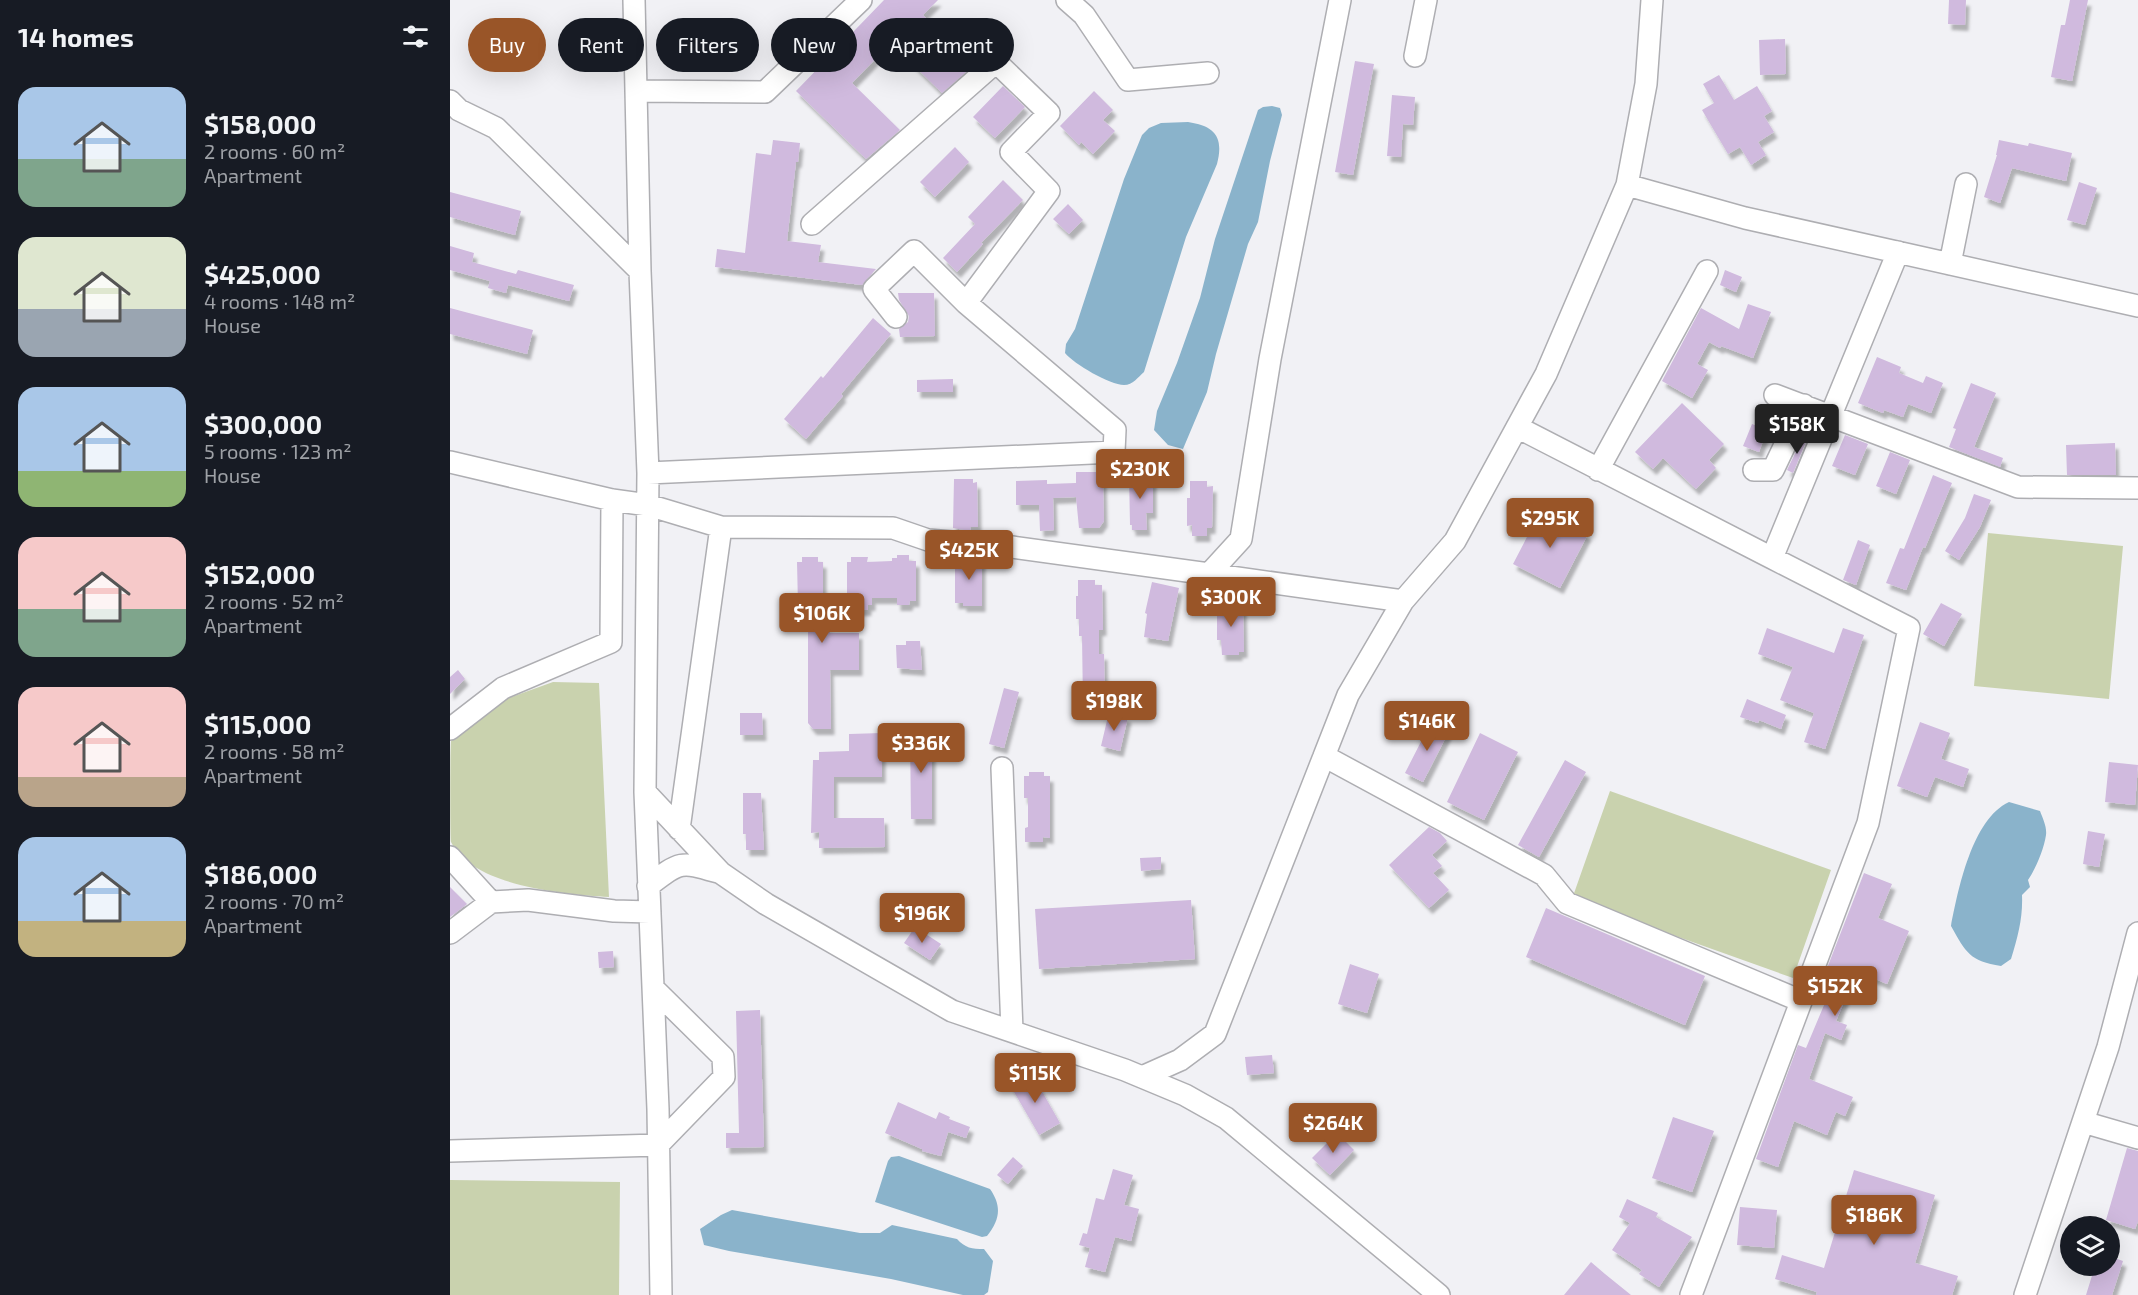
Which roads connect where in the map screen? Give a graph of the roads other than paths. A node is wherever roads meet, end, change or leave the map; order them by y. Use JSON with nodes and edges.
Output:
{"nodes":[{"id":1,"x":634,"y":0,"type":"edge"},
{"id":2,"x":861,"y":0,"type":"edge"},
{"id":3,"x":1067,"y":0,"type":"edge"},
{"id":4,"x":1340,"y":0,"type":"edge"},
{"id":5,"x":1426,"y":0,"type":"edge"},
{"id":6,"x":1652,"y":0,"type":"edge"},
{"id":7,"x":1415,"y":56,"type":"dead end"},
{"id":8,"x":1208,"y":73,"type":"dead end"},
{"id":9,"x":637,"y":91,"type":"junction"},
{"id":10,"x":453,"y":107,"type":"edge"},
{"id":11,"x":1966,"y":184,"type":"dead end"},
{"id":12,"x":1627,"y":185,"type":"junction"},
{"id":13,"x":812,"y":224,"type":"dead end"},
{"id":14,"x":1898,"y":252,"type":"junction"},
{"id":15,"x":1950,"y":264,"type":"junction"},
{"id":16,"x":640,"y":271,"type":"junction"},
{"id":17,"x":1707,"y":271,"type":"dead end"},
{"id":18,"x":966,"y":303,"type":"junction"},
{"id":19,"x":2138,"y":306,"type":"edge"},
{"id":20,"x":896,"y":317,"type":"dead end"},
{"id":21,"x":1775,"y":395,"type":"dead end"},
{"id":22,"x":1804,"y":405,"type":"junction"},
{"id":23,"x":1517,"y":427,"type":"junction"},
{"id":24,"x":450,"y":462,"type":"edge"},
{"id":25,"x":1598,"y":470,"type":"junction"},
{"id":26,"x":1754,"y":470,"type":"dead end"},
{"id":27,"x":648,"y":473,"type":"junction"},
{"id":28,"x":2138,"y":488,"type":"edge"},
{"id":29,"x":612,"y":500,"type":"junction"},
{"id":30,"x":648,"y":505,"type":"junction"},
{"id":31,"x":721,"y":527,"type":"junction"},
{"id":32,"x":1772,"y":558,"type":"junction"},
{"id":33,"x":1209,"y":574,"type":"junction"},
{"id":34,"x":1403,"y":601,"type":"junction"},
{"id":35,"x":450,"y":729,"type":"edge"},
{"id":36,"x":1324,"y":756,"type":"junction"},
{"id":37,"x":1002,"y":768,"type":"dead end"},
{"id":38,"x":645,"y":792,"type":"junction"},
{"id":39,"x":679,"y":829,"type":"junction"},
{"id":40,"x":450,"y":857,"type":"edge"},
{"id":41,"x":721,"y":873,"type":"junction"},
{"id":42,"x":648,"y":886,"type":"junction"},
{"id":43,"x":491,"y":902,"type":"junction"},
{"id":44,"x":650,"y":912,"type":"junction"},
{"id":45,"x":450,"y":933,"type":"edge"},
{"id":46,"x":2138,"y":933,"type":"edge"},
{"id":47,"x":653,"y":988,"type":"junction"},
{"id":48,"x":1801,"y":1001,"type":"junction"},
{"id":49,"x":1012,"y":1031,"type":"junction"},
{"id":50,"x":1142,"y":1077,"type":"junction"},
{"id":51,"x":2083,"y":1122,"type":"junction"},
{"id":52,"x":2138,"y":1138,"type":"edge"},
{"id":53,"x":658,"y":1145,"type":"junction"},
{"id":54,"x":450,"y":1151,"type":"edge"},
{"id":55,"x":661,"y":1295,"type":"edge"},
{"id":56,"x":1438,"y":1295,"type":"edge"},
{"id":57,"x":1691,"y":1295,"type":"edge"},
{"id":58,"x":2025,"y":1295,"type":"edge"}],
"edges":[{"from":1,"to":9,"type":"street"},
{"from":2,"to":9,"type":"street"},
{"from":3,"to":8,"type":"street"},
{"from":4,"to":33,"type":"street"},
{"from":5,"to":7,"type":"street"},
{"from":6,"to":12,"type":"street"},
{"from":9,"to":16,"type":"street"},
{"from":10,"to":16,"type":"street"},
{"from":11,"to":15,"type":"street"},
{"from":12,"to":14,"type":"street"},
{"from":12,"to":23,"type":"street"},
{"from":13,"to":18,"type":"street"},
{"from":14,"to":15,"type":"street"},
{"from":14,"to":32,"type":"street"},
{"from":15,"to":19,"type":"street"},
{"from":16,"to":27,"type":"street"},
{"from":17,"to":25,"type":"street"},
{"from":18,"to":20,"type":"street"},
{"from":18,"to":27,"type":"street"},
{"from":21,"to":22,"type":"street"},
{"from":22,"to":26,"type":"street"},
{"from":22,"to":28,"type":"street"},
{"from":23,"to":25,"type":"street"},
{"from":23,"to":34,"type":"street"},
{"from":24,"to":29,"type":"street"},
{"from":25,"to":32,"type":"street"},
{"from":27,"to":30,"type":"street"},
{"from":29,"to":30,"type":"street"},
{"from":29,"to":35,"type":"street"},
{"from":30,"to":31,"type":"street"},
{"from":30,"to":38,"type":"street"},
{"from":31,"to":33,"type":"street"},
{"from":31,"to":39,"type":"street"},
{"from":32,"to":48,"type":"street"},
{"from":33,"to":34,"type":"street"},
{"from":34,"to":36,"type":"street"},
{"from":36,"to":48,"type":"street"},
{"from":36,"to":50,"type":"street"},
{"from":37,"to":49,"type":"street"},
{"from":38,"to":39,"type":"street"},
{"from":38,"to":42,"type":"street"},
{"from":39,"to":41,"type":"street"},
{"from":40,"to":43,"type":"street"},
{"from":41,"to":42,"type":"street"},
{"from":41,"to":49,"type":"street"},
{"from":42,"to":44,"type":"street"},
{"from":43,"to":44,"type":"street"},
{"from":43,"to":45,"type":"street"},
{"from":44,"to":47,"type":"street"},
{"from":46,"to":51,"type":"street"},
{"from":47,"to":53,"type":"street"},
{"from":47,"to":53,"type":"street"},
{"from":48,"to":57,"type":"street"},
{"from":49,"to":50,"type":"street"},
{"from":50,"to":56,"type":"street"},
{"from":51,"to":52,"type":"street"},
{"from":51,"to":58,"type":"street"},
{"from":53,"to":54,"type":"street"},
{"from":53,"to":55,"type":"street"}]}
